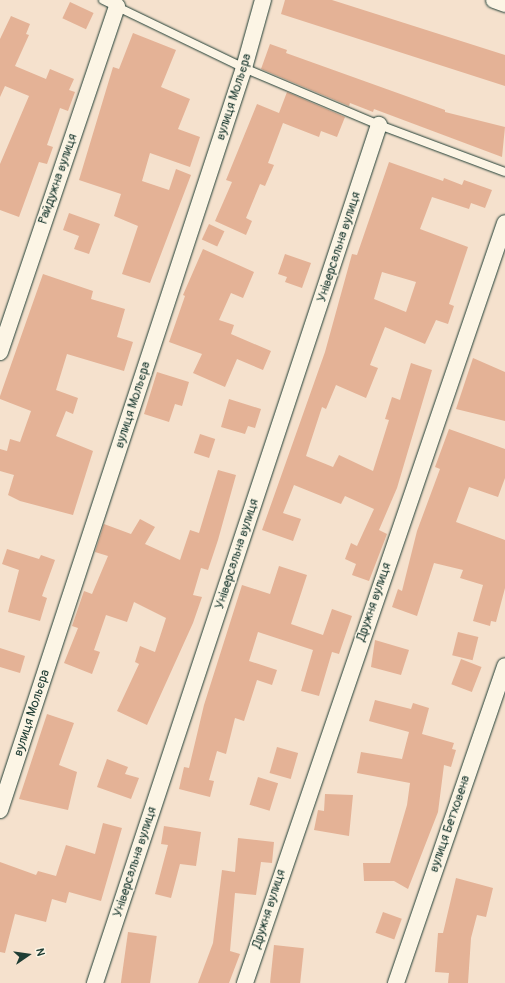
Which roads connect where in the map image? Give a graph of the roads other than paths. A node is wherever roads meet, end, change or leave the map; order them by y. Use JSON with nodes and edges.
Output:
{"nodes":[{"id":1,"x":264,"y":0,"type":"edge"},
{"id":2,"x":494,"y":0,"type":"edge"},
{"id":3,"x":110,"y":3,"type":"edge"},
{"id":4,"x":505,"y":4,"type":"edge"},
{"id":5,"x":244,"y":68,"type":"junction"},
{"id":6,"x":379,"y":125,"type":"junction"},
{"id":7,"x":505,"y":172,"type":"edge"},
{"id":8,"x":505,"y":223,"type":"edge"},
{"id":9,"x":0,"y":352,"type":"edge"},
{"id":10,"x":505,"y":666,"type":"edge"},
{"id":11,"x":0,"y":810,"type":"edge"},
{"id":12,"x":94,"y":983,"type":"edge"},
{"id":13,"x":245,"y":983,"type":"edge"},
{"id":14,"x":396,"y":983,"type":"edge"}],
"edges":[{"from":1,"to":5,"type":"street","name":"вулиця Мольєра"},
{"from":2,"to":4,"type":"street"},
{"from":3,"to":5,"type":"lane"},
{"from":3,"to":9,"type":"street","name":"Райдужна вулиця"},
{"from":5,"to":6,"type":"lane"},
{"from":5,"to":11,"type":"street","name":"вулиця Мольєра"},
{"from":6,"to":7,"type":"lane"},
{"from":6,"to":12,"type":"street","name":"Універсальна вулиця"},
{"from":8,"to":13,"type":"street","name":"Дружня вулиця"},
{"from":10,"to":14,"type":"street","name":"вулиця Бетховена"}]}
